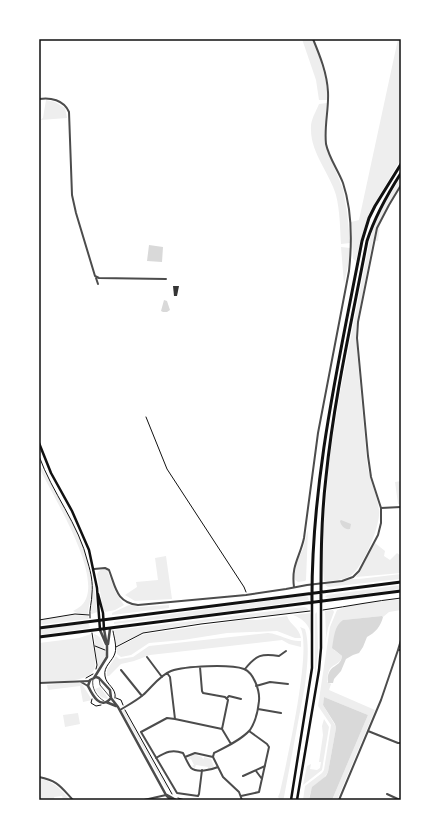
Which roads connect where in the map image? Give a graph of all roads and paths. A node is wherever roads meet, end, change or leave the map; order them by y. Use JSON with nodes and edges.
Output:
{"nodes":[{"id":1,"x":314,"y":39,"type":"edge"},
{"id":2,"x":39,"y":99,"type":"edge"},
{"id":3,"x":401,"y":164,"type":"edge"},
{"id":4,"x":401,"y":173,"type":"edge"},
{"id":5,"x":401,"y":185,"type":"edge"},
{"id":6,"x":96,"y":278,"type":"junction"},
{"id":7,"x":166,"y":279,"type":"dead end"},
{"id":8,"x":98,"y":284,"type":"dead end"},
{"id":9,"x":146,"y":417,"type":"dead end"},
{"id":10,"x":39,"y":443,"type":"edge"},
{"id":11,"x":39,"y":456,"type":"edge"},
{"id":12,"x":401,"y":507,"type":"edge"},
{"id":13,"x":381,"y":508,"type":"junction"},
{"id":14,"x":94,"y":569,"type":"junction"},
{"id":15,"x":401,"y":582,"type":"edge"},
{"id":16,"x":321,"y":583,"type":"junction"},
{"id":17,"x":312,"y":584,"type":"junction"},
{"id":18,"x":294,"y":587,"type":"junction"},
{"id":19,"x":97,"y":588,"type":"junction"},
{"id":20,"x":401,"y":591,"type":"edge"},
{"id":21,"x":321,"y":592,"type":"junction"},
{"id":22,"x":312,"y":593,"type":"junction"},
{"id":23,"x":246,"y":595,"type":"junction"},
{"id":24,"x":401,"y":598,"type":"edge"},
{"id":25,"x":321,"y":602,"type":"junction"},
{"id":26,"x":312,"y":603,"type":"junction"},
{"id":27,"x":321,"y":610,"type":"junction"},
{"id":28,"x":312,"y":611,"type":"junction"},
{"id":29,"x":104,"y":619,"type":"junction"},
{"id":30,"x":39,"y":620,"type":"edge"},
{"id":31,"x":99,"y":620,"type":"junction"},
{"id":32,"x":39,"y":628,"type":"edge"},
{"id":33,"x":111,"y":628,"type":"junction"},
{"id":34,"x":102,"y":629,"type":"junction"},
{"id":35,"x":92,"y":631,"type":"junction"},
{"id":36,"x":39,"y":637,"type":"edge"},
{"id":37,"x":401,"y":640,"type":"edge"},
{"id":38,"x":94,"y":646,"type":"junction"},
{"id":39,"x":107,"y":646,"type":"junction"},
{"id":40,"x":116,"y":647,"type":"junction"},
{"id":41,"x":101,"y":649,"type":"dead end"},
{"id":42,"x":399,"y":650,"type":"edge"},
{"id":43,"x":286,"y":651,"type":"dead end"},
{"id":44,"x":147,"y":657,"type":"dead end"},
{"id":45,"x":101,"y":667,"type":"junction"},
{"id":46,"x":200,"y":667,"type":"junction"},
{"id":47,"x":120,"y":670,"type":"dead end"},
{"id":48,"x":245,"y":670,"type":"junction"},
{"id":49,"x":168,"y":673,"type":"junction"},
{"id":50,"x":162,"y":677,"type":"junction"},
{"id":51,"x":85,"y":678,"type":"dead end"},
{"id":52,"x":99,"y":678,"type":"junction"},
{"id":53,"x":92,"y":679,"type":"junction"},
{"id":54,"x":78,"y":681,"type":"junction"},
{"id":55,"x":39,"y":683,"type":"edge"},
{"id":56,"x":288,"y":684,"type":"dead end"},
{"id":57,"x":88,"y":686,"type":"junction"},
{"id":58,"x":256,"y":686,"type":"junction"},
{"id":59,"x":142,"y":696,"type":"junction"},
{"id":60,"x":111,"y":698,"type":"junction"},
{"id":61,"x":227,"y":698,"type":"junction"},
{"id":62,"x":241,"y":699,"type":"dead end"},
{"id":63,"x":106,"y":702,"type":"junction"},
{"id":64,"x":124,"y":707,"type":"junction"},
{"id":65,"x":119,"y":708,"type":"junction"},
{"id":66,"x":258,"y":709,"type":"junction"},
{"id":67,"x":282,"y":713,"type":"dead end"},
{"id":68,"x":175,"y":719,"type":"junction"},
{"id":69,"x":222,"y":729,"type":"junction"},
{"id":70,"x":249,"y":731,"type":"junction"},
{"id":71,"x":368,"y":731,"type":"junction"},
{"id":72,"x":401,"y":743,"type":"edge"},
{"id":73,"x":230,"y":744,"type":"junction"},
{"id":74,"x":185,"y":757,"type":"junction"},
{"id":75,"x":213,"y":757,"type":"junction"},
{"id":76,"x":156,"y":758,"type":"junction"},
{"id":77,"x":265,"y":766,"type":"junction"},
{"id":78,"x":218,"y":767,"type":"junction"},
{"id":79,"x":202,"y":770,"type":"junction"},
{"id":80,"x":256,"y":771,"type":"junction"},
{"id":81,"x":243,"y":776,"type":"dead end"},
{"id":82,"x":39,"y":777,"type":"edge"},
{"id":83,"x":262,"y":779,"type":"junction"},
{"id":84,"x":171,"y":793,"type":"dead end"},
{"id":85,"x":387,"y":794,"type":"dead end"},
{"id":86,"x":166,"y":795,"type":"junction"},
{"id":87,"x":241,"y":796,"type":"junction"},
{"id":88,"x":73,"y":800,"type":"edge"},
{"id":89,"x":144,"y":800,"type":"edge"},
{"id":90,"x":171,"y":800,"type":"edge"},
{"id":91,"x":176,"y":800,"type":"edge"},
{"id":92,"x":242,"y":800,"type":"edge"},
{"id":93,"x":291,"y":800,"type":"edge"},
{"id":94,"x":297,"y":800,"type":"edge"},
{"id":95,"x":339,"y":800,"type":"edge"},
{"id":96,"x":400,"y":800,"type":"edge"}],
"edges":[{"from":1,"to":18,"type":"street"},
{"from":2,"to":6,"type":"street"},
{"from":3,"to":17,"type":"main road"},
{"from":4,"to":16,"type":"main road"},
{"from":5,"to":13,"type":"street"},
{"from":6,"to":7,"type":"street"},
{"from":6,"to":8,"type":"street"},
{"from":9,"to":23,"type":"path"},
{"from":10,"to":14,"type":"main road"},
{"from":11,"to":30,"type":"path"},
{"from":12,"to":13,"type":"street"},
{"from":13,"to":16,"type":"street"},
{"from":14,"to":19,"type":"main road"},
{"from":14,"to":23,"type":"street"},
{"from":15,"to":21,"type":"main road"},
{"from":16,"to":17,"type":"street"},
{"from":16,"to":21,"type":"main road"},
{"from":17,"to":18,"type":"street"},
{"from":17,"to":22,"type":"main road"},
{"from":18,"to":23,"type":"street"},
{"from":19,"to":29,"type":"main road"},
{"from":19,"to":31,"type":"main road"},
{"from":20,"to":25,"type":"main road"},
{"from":21,"to":22,"type":"main road"},
{"from":21,"to":25,"type":"main road"},
{"from":22,"to":26,"type":"main road"},
{"from":22,"to":29,"type":"main road"},
{"from":24,"to":27,"type":"path"},
{"from":25,"to":26,"type":"main road"},
{"from":25,"to":27,"type":"main road"},
{"from":26,"to":28,"type":"main road"},
{"from":26,"to":33,"type":"main road"},
{"from":27,"to":94,"type":"main road"},
{"from":28,"to":40,"type":"path"},
{"from":28,"to":93,"type":"main road"},
{"from":29,"to":31,"type":"main road"},
{"from":29,"to":34,"type":"main road"},
{"from":31,"to":32,"type":"main road"},
{"from":31,"to":34,"type":"main road"},
{"from":33,"to":34,"type":"main road"},
{"from":33,"to":39,"type":"street"},
{"from":33,"to":40,"type":"path"},
{"from":34,"to":35,"type":"main road"},
{"from":34,"to":39,"type":"street"},
{"from":35,"to":36,"type":"main road"},
{"from":35,"to":38,"type":"path"},
{"from":37,"to":42,"type":"street"},
{"from":38,"to":41,"type":"path"},
{"from":38,"to":51,"type":"path"},
{"from":39,"to":45,"type":"street"},
{"from":40,"to":64,"type":"path"},
{"from":42,"to":71,"type":"street"},
{"from":43,"to":48,"type":"street"},
{"from":44,"to":50,"type":"street"},
{"from":45,"to":52,"type":"street"},
{"from":45,"to":53,"type":"street"},
{"from":46,"to":48,"type":"street"},
{"from":46,"to":49,"type":"street"},
{"from":46,"to":61,"type":"street"},
{"from":47,"to":59,"type":"street"},
{"from":48,"to":58,"type":"street"},
{"from":49,"to":50,"type":"street"},
{"from":49,"to":68,"type":"street"},
{"from":50,"to":59,"type":"street"},
{"from":52,"to":53,"type":"street"},
{"from":52,"to":60,"type":"street"},
{"from":53,"to":54,"type":"street"},
{"from":53,"to":57,"type":"street"},
{"from":53,"to":63,"type":"lane"},
{"from":54,"to":55,"type":"street"},
{"from":54,"to":57,"type":"street"},
{"from":56,"to":58,"type":"street"},
{"from":57,"to":63,"type":"street"},
{"from":58,"to":66,"type":"street"},
{"from":59,"to":64,"type":"street"},
{"from":60,"to":63,"type":"street"},
{"from":60,"to":65,"type":"street"},
{"from":61,"to":62,"type":"street"},
{"from":61,"to":69,"type":"street"},
{"from":63,"to":65,"type":"street"},
{"from":64,"to":65,"type":"street"},
{"from":64,"to":84,"type":"path"},
{"from":65,"to":86,"type":"street"},
{"from":66,"to":67,"type":"street"},
{"from":66,"to":70,"type":"street"},
{"from":68,"to":69,"type":"street"},
{"from":68,"to":76,"type":"street"},
{"from":69,"to":73,"type":"street"},
{"from":70,"to":73,"type":"street"},
{"from":70,"to":77,"type":"street"},
{"from":71,"to":72,"type":"street"},
{"from":71,"to":95,"type":"street"},
{"from":73,"to":75,"type":"street"},
{"from":74,"to":75,"type":"street"},
{"from":74,"to":76,"type":"street"},
{"from":74,"to":79,"type":"street"},
{"from":75,"to":78,"type":"street"},
{"from":76,"to":79,"type":"street"},
{"from":77,"to":80,"type":"street"},
{"from":77,"to":83,"type":"street"},
{"from":78,"to":79,"type":"street"},
{"from":78,"to":87,"type":"street"},
{"from":80,"to":81,"type":"street"},
{"from":80,"to":83,"type":"street"},
{"from":82,"to":88,"type":"street"},
{"from":83,"to":87,"type":"street"},
{"from":85,"to":96,"type":"street"},
{"from":86,"to":89,"type":"street"},
{"from":86,"to":90,"type":"street"},
{"from":86,"to":91,"type":"street"},
{"from":87,"to":92,"type":"street"}]}
